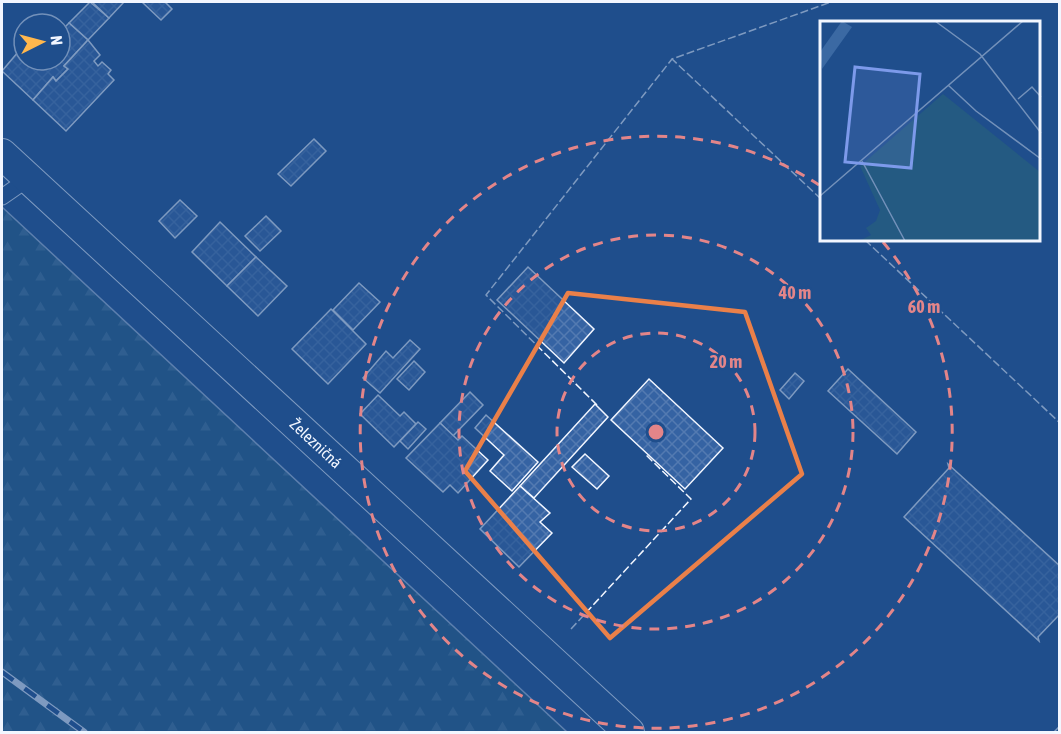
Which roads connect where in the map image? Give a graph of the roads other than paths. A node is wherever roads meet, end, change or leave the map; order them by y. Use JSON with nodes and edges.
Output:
{"nodes":[{"id":1,"x":2,"y":154,"type":"edge"},
{"id":2,"x":28,"y":179,"type":"junction"},
{"id":3,"x":2,"y":197,"type":"edge"},
{"id":4,"x":629,"y":732,"type":"edge"}],
"edges":[{"from":1,"to":2,"type":"street","name":"Železničná"},
{"from":2,"to":3,"type":"lane"},
{"from":2,"to":4,"type":"street","name":"Železničná"}]}
